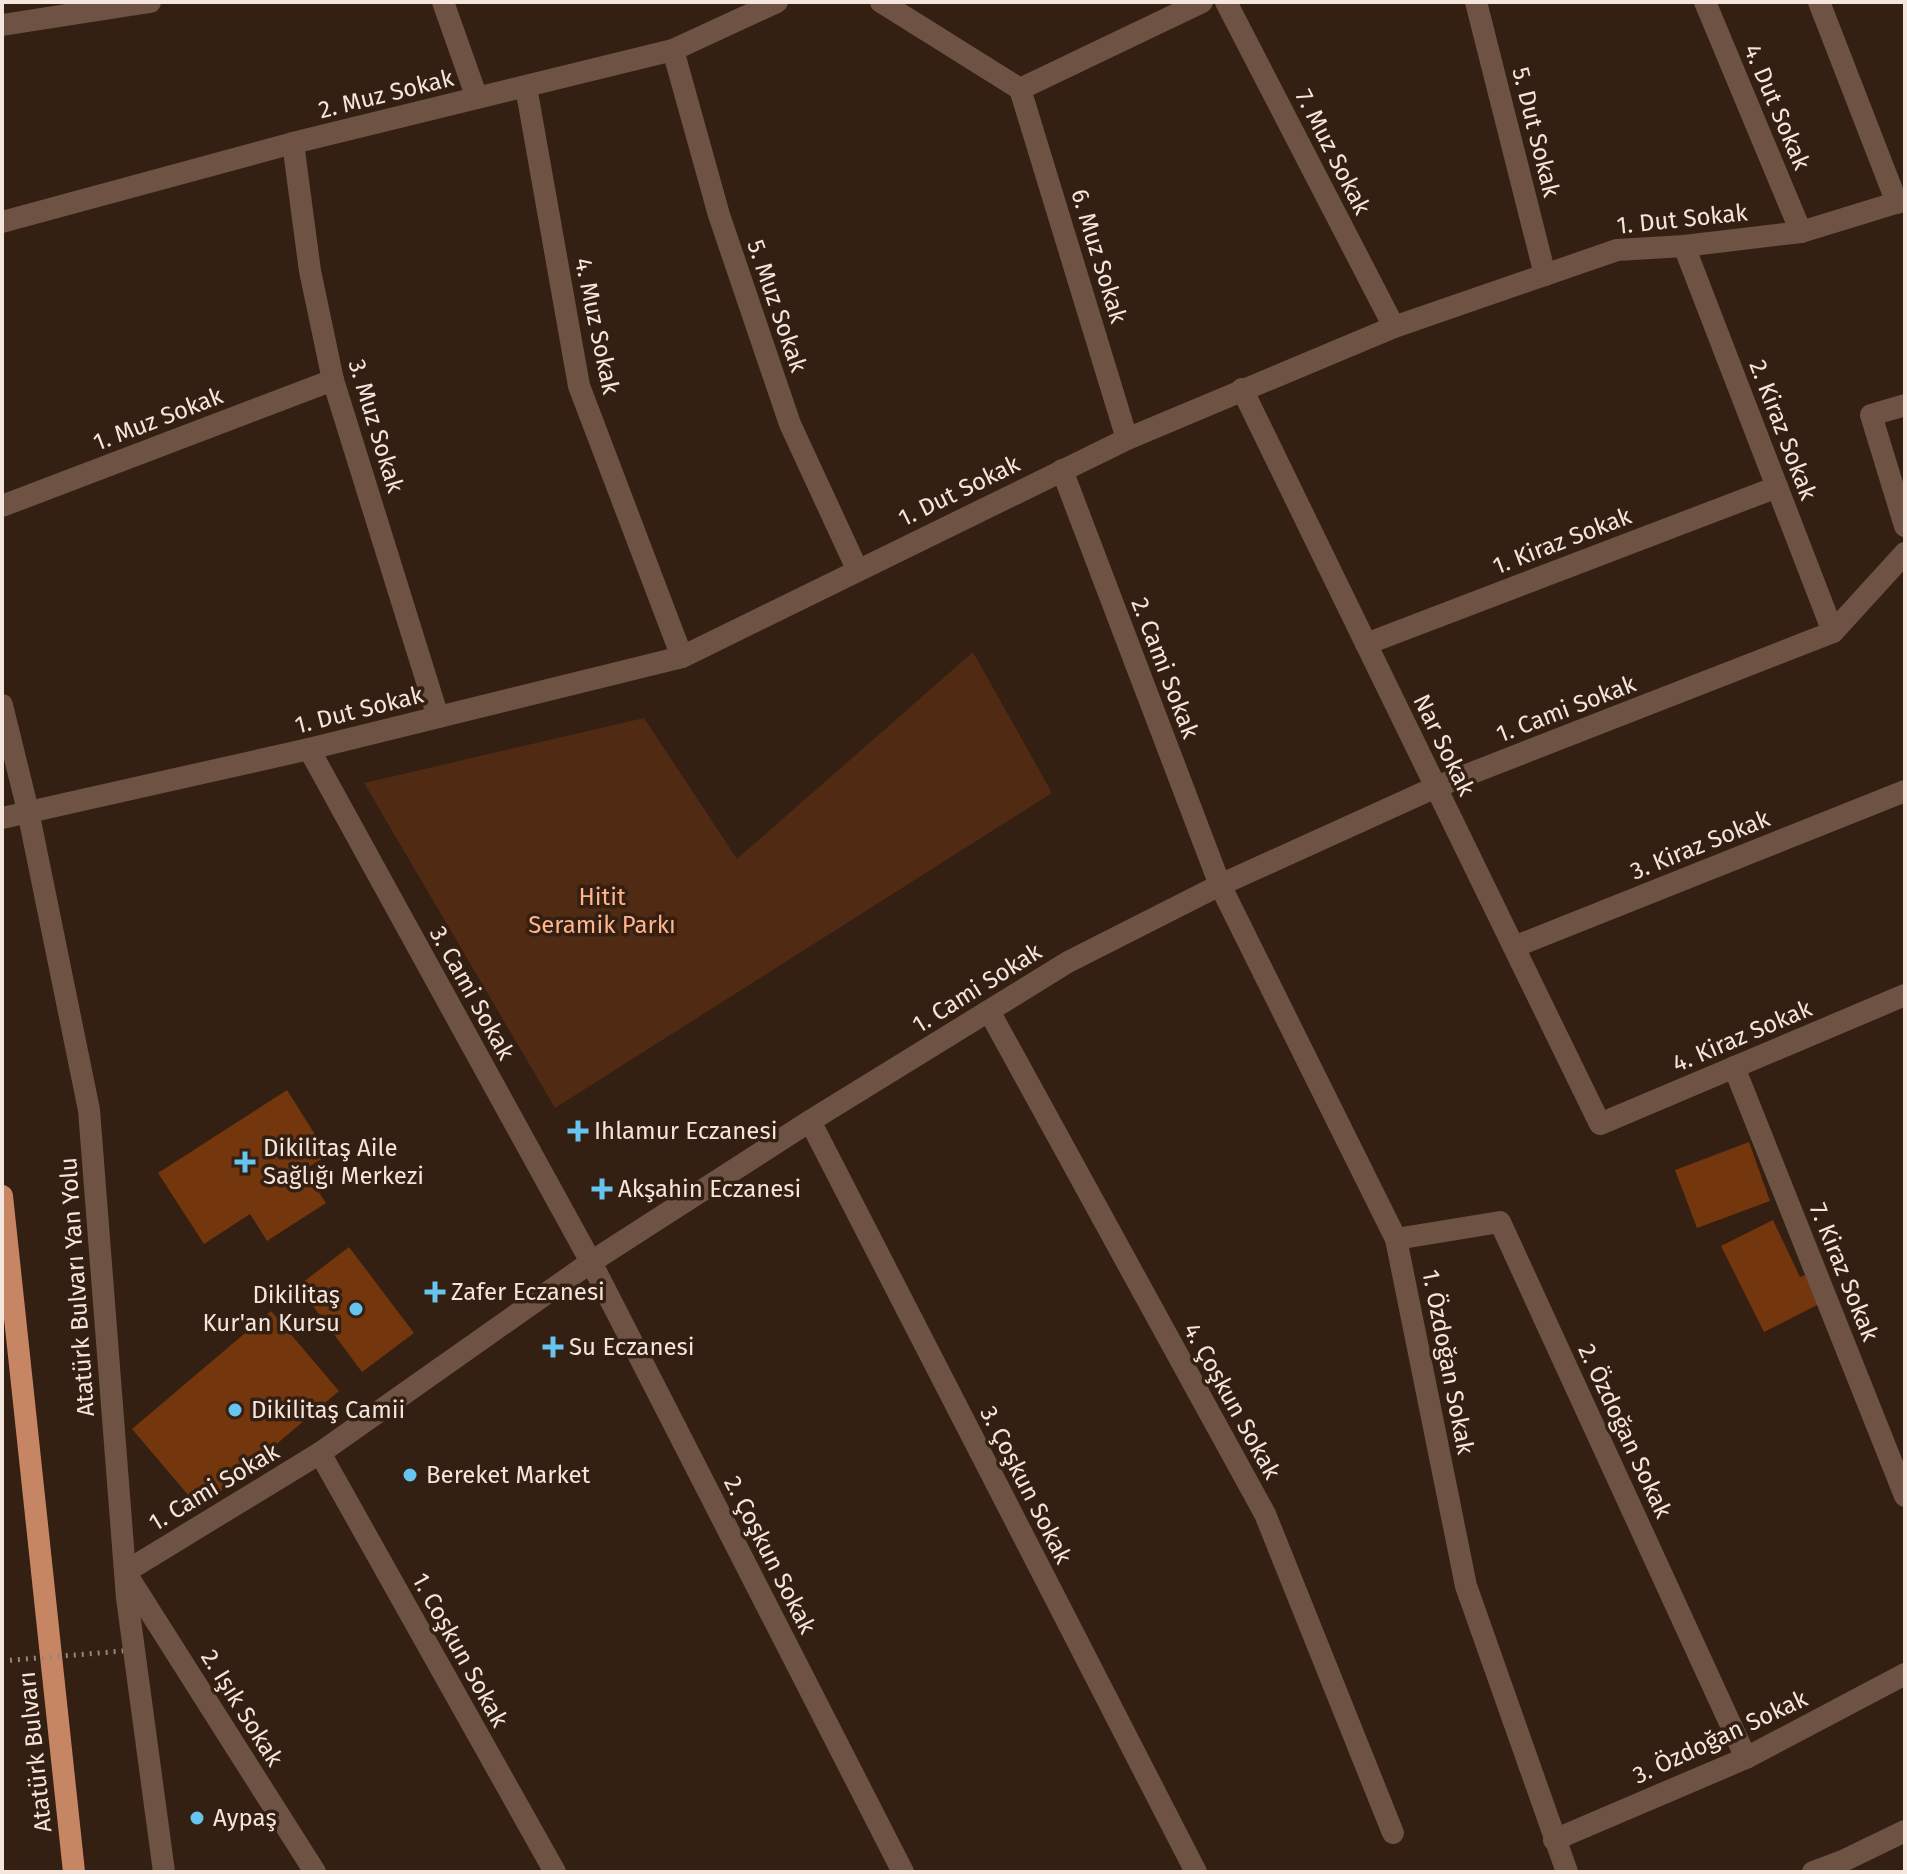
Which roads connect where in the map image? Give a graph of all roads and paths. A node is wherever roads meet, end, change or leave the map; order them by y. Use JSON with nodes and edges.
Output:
{"nodes":[{"id":1,"x":150,"y":2,"type":"edge"},
{"id":2,"x":443,"y":2,"type":"edge"},
{"id":3,"x":777,"y":2,"type":"edge"},
{"id":4,"x":881,"y":2,"type":"edge"},
{"id":5,"x":1202,"y":2,"type":"edge"},
{"id":6,"x":1226,"y":2,"type":"edge"},
{"id":7,"x":1476,"y":2,"type":"edge"},
{"id":8,"x":1705,"y":2,"type":"edge"},
{"id":9,"x":1819,"y":2,"type":"edge"},
{"id":10,"x":2,"y":25,"type":"edge"},
{"id":11,"x":673,"y":50,"type":"junction"},
{"id":12,"x":526,"y":87,"type":"junction"},
{"id":13,"x":1020,"y":89,"type":"junction"},
{"id":14,"x":477,"y":98,"type":"junction"},
{"id":15,"x":293,"y":143,"type":"junction"},
{"id":16,"x":1901,"y":202,"type":"edge"},
{"id":17,"x":2,"y":222,"type":"edge"},
{"id":18,"x":1801,"y":232,"type":"junction"},
{"id":19,"x":1684,"y":246,"type":"junction"},
{"id":20,"x":1545,"y":275,"type":"junction"},
{"id":21,"x":1394,"y":327,"type":"junction"},
{"id":22,"x":333,"y":380,"type":"junction"},
{"id":23,"x":1242,"y":389,"type":"junction"},
{"id":24,"x":1905,"y":405,"type":"edge"},
{"id":25,"x":1127,"y":439,"type":"junction"},
{"id":26,"x":1062,"y":470,"type":"junction"},
{"id":27,"x":1777,"y":487,"type":"junction"},
{"id":28,"x":2,"y":506,"type":"edge"},
{"id":29,"x":1905,"y":526,"type":"edge"},
{"id":30,"x":1905,"y":553,"type":"edge"},
{"id":31,"x":857,"y":569,"type":"junction"},
{"id":32,"x":1833,"y":632,"type":"junction"},
{"id":33,"x":1366,"y":644,"type":"junction"},
{"id":34,"x":682,"y":657,"type":"junction"},
{"id":35,"x":2,"y":705,"type":"edge"},
{"id":36,"x":438,"y":717,"type":"junction"},
{"id":37,"x":309,"y":749,"type":"junction"},
{"id":38,"x":1436,"y":787,"type":"junction"},
{"id":39,"x":1905,"y":791,"type":"edge"},
{"id":40,"x":28,"y":811,"type":"junction"},
{"id":41,"x":2,"y":818,"type":"edge"},
{"id":42,"x":1220,"y":885,"type":"junction"},
{"id":43,"x":1514,"y":947,"type":"junction"},
{"id":44,"x":1905,"y":995,"type":"edge"},
{"id":45,"x":989,"y":1011,"type":"junction"},
{"id":46,"x":1734,"y":1067,"type":"junction"},
{"id":47,"x":810,"y":1121,"type":"junction"},
{"id":48,"x":1600,"y":1124,"type":"joint"},
{"id":49,"x":2,"y":1196,"type":"edge"},
{"id":50,"x":1396,"y":1239,"type":"junction"},
{"id":51,"x":591,"y":1262,"type":"junction"},
{"id":52,"x":320,"y":1453,"type":"junction"},
{"id":53,"x":1905,"y":1496,"type":"edge"},
{"id":54,"x":125,"y":1572,"type":"junction"},
{"id":55,"x":123,"y":1651,"type":"dead end"},
{"id":56,"x":2,"y":1661,"type":"edge"},
{"id":57,"x":1905,"y":1674,"type":"edge"},
{"id":58,"x":1746,"y":1758,"type":"junction"},
{"id":59,"x":1905,"y":1831,"type":"edge"},
{"id":60,"x":1393,"y":1833,"type":"dead end"},
{"id":61,"x":1554,"y":1840,"type":"junction"},
{"id":62,"x":74,"y":1872,"type":"edge"},
{"id":63,"x":164,"y":1872,"type":"edge"},
{"id":64,"x":315,"y":1872,"type":"edge"},
{"id":65,"x":555,"y":1872,"type":"edge"},
{"id":66,"x":903,"y":1872,"type":"edge"},
{"id":67,"x":1196,"y":1872,"type":"edge"},
{"id":68,"x":1567,"y":1872,"type":"edge"},
{"id":69,"x":1813,"y":1872,"type":"edge"}],
"edges":[{"from":1,"to":10,"type":"street"},
{"from":2,"to":14,"type":"street"},
{"from":3,"to":11,"type":"street","name":"2. Muz Sokak"},
{"from":4,"to":13,"type":"street"},
{"from":5,"to":13,"type":"street"},
{"from":6,"to":21,"type":"street","name":"7. Muz Sokak"},
{"from":7,"to":20,"type":"street","name":"5. Dut Sokak"},
{"from":8,"to":18,"type":"street","name":"4. Dut Sokak"},
{"from":9,"to":16,"type":"street"},
{"from":11,"to":12,"type":"street","name":"2. Muz Sokak"},
{"from":11,"to":31,"type":"street","name":"5. Muz Sokak"},
{"from":12,"to":14,"type":"street","name":"2. Muz Sokak"},
{"from":12,"to":34,"type":"street","name":"4. Muz Sokak"},
{"from":13,"to":25,"type":"street","name":"6. Muz Sokak"},
{"from":14,"to":15,"type":"street","name":"2. Muz Sokak"},
{"from":15,"to":17,"type":"street","name":"2. Muz Sokak"},
{"from":15,"to":22,"type":"street","name":"3. Muz Sokak"},
{"from":16,"to":18,"type":"street","name":"1. Dut Sokak"},
{"from":18,"to":19,"type":"street","name":"1. Dut Sokak"},
{"from":19,"to":20,"type":"street","name":"1. Dut Sokak"},
{"from":19,"to":27,"type":"street","name":"2. Kiraz Sokak"},
{"from":20,"to":21,"type":"street","name":"1. Dut Sokak"},
{"from":21,"to":23,"type":"street","name":"1. Dut Sokak"},
{"from":22,"to":28,"type":"street","name":"1. Muz Sokak"},
{"from":22,"to":36,"type":"street","name":"3. Muz Sokak"},
{"from":23,"to":25,"type":"street","name":"1. Dut Sokak"},
{"from":23,"to":33,"type":"street","name":"Nar Sokak"},
{"from":24,"to":29,"type":"street"},
{"from":25,"to":26,"type":"street","name":"1. Dut Sokak"},
{"from":26,"to":31,"type":"street","name":"1. Dut Sokak"},
{"from":26,"to":42,"type":"street","name":"2. Cami Sokak"},
{"from":27,"to":32,"type":"street","name":"2. Kiraz Sokak"},
{"from":27,"to":33,"type":"street","name":"1. Kiraz Sokak"},
{"from":30,"to":32,"type":"street","name":"1. Cami Sokak"},
{"from":31,"to":34,"type":"street","name":"1. Dut Sokak"},
{"from":32,"to":38,"type":"street","name":"1. Cami Sokak"},
{"from":33,"to":38,"type":"street","name":"Nar Sokak"},
{"from":34,"to":36,"type":"street","name":"1. Dut Sokak"},
{"from":35,"to":40,"type":"street","name":"Atatürk Bulvarı Yan Yolu"},
{"from":36,"to":37,"type":"street","name":"1. Dut Sokak"},
{"from":37,"to":40,"type":"street","name":"1. Dut Sokak"},
{"from":37,"to":51,"type":"street","name":"3. Cami Sokak"},
{"from":38,"to":42,"type":"street","name":"1. Cami Sokak"},
{"from":38,"to":43,"type":"street","name":"Nar Sokak"},
{"from":39,"to":43,"type":"street","name":"3. Kiraz Sokak"},
{"from":40,"to":41,"type":"street","name":"1. Dut Sokak"},
{"from":40,"to":54,"type":"street","name":"Atatürk Bulvarı Yan Yolu"},
{"from":42,"to":45,"type":"street","name":"1. Cami Sokak"},
{"from":42,"to":50,"type":"street","name":"1. Özdoğan Sokak"},
{"from":43,"to":48,"type":"street","name":"Nar Sokak"},
{"from":44,"to":46,"type":"street","name":"4. Kiraz Sokak"},
{"from":45,"to":47,"type":"street","name":"1. Cami Sokak"},
{"from":45,"to":60,"type":"street","name":"4. Çoşkun Sokak"},
{"from":46,"to":48,"type":"street","name":"4. Kiraz Sokak"},
{"from":46,"to":53,"type":"street","name":"7. Kiraz Sokak"},
{"from":47,"to":51,"type":"street","name":"1. Cami Sokak"},
{"from":47,"to":67,"type":"street","name":"3. Çoşkun Sokak"},
{"from":49,"to":62,"type":"highway","name":"Atatürk Bulvarı"},
{"from":50,"to":58,"type":"street","name":"2. Özdoğan Sokak"},
{"from":50,"to":61,"type":"street","name":"1. Özdoğan Sokak"},
{"from":51,"to":52,"type":"street","name":"1. Cami Sokak"},
{"from":51,"to":66,"type":"street","name":"2. Çoşkun Sokak"},
{"from":52,"to":54,"type":"street","name":"1. Cami Sokak"},
{"from":52,"to":65,"type":"street","name":"1. Coşkun Sokak"},
{"from":54,"to":63,"type":"street","name":"Atatürk Bulvarı Yan Yolu"},
{"from":54,"to":64,"type":"street","name":"2. Işık Sokak"},
{"from":55,"to":56,"type":"path","bridge":true},
{"from":57,"to":58,"type":"street","name":"3. Özdoğan Sokak"},
{"from":58,"to":61,"type":"street","name":"3. Özdoğan Sokak"},
{"from":59,"to":69,"type":"street"},
{"from":61,"to":68,"type":"street","name":"1. Özdoğan Sokak"}]}
